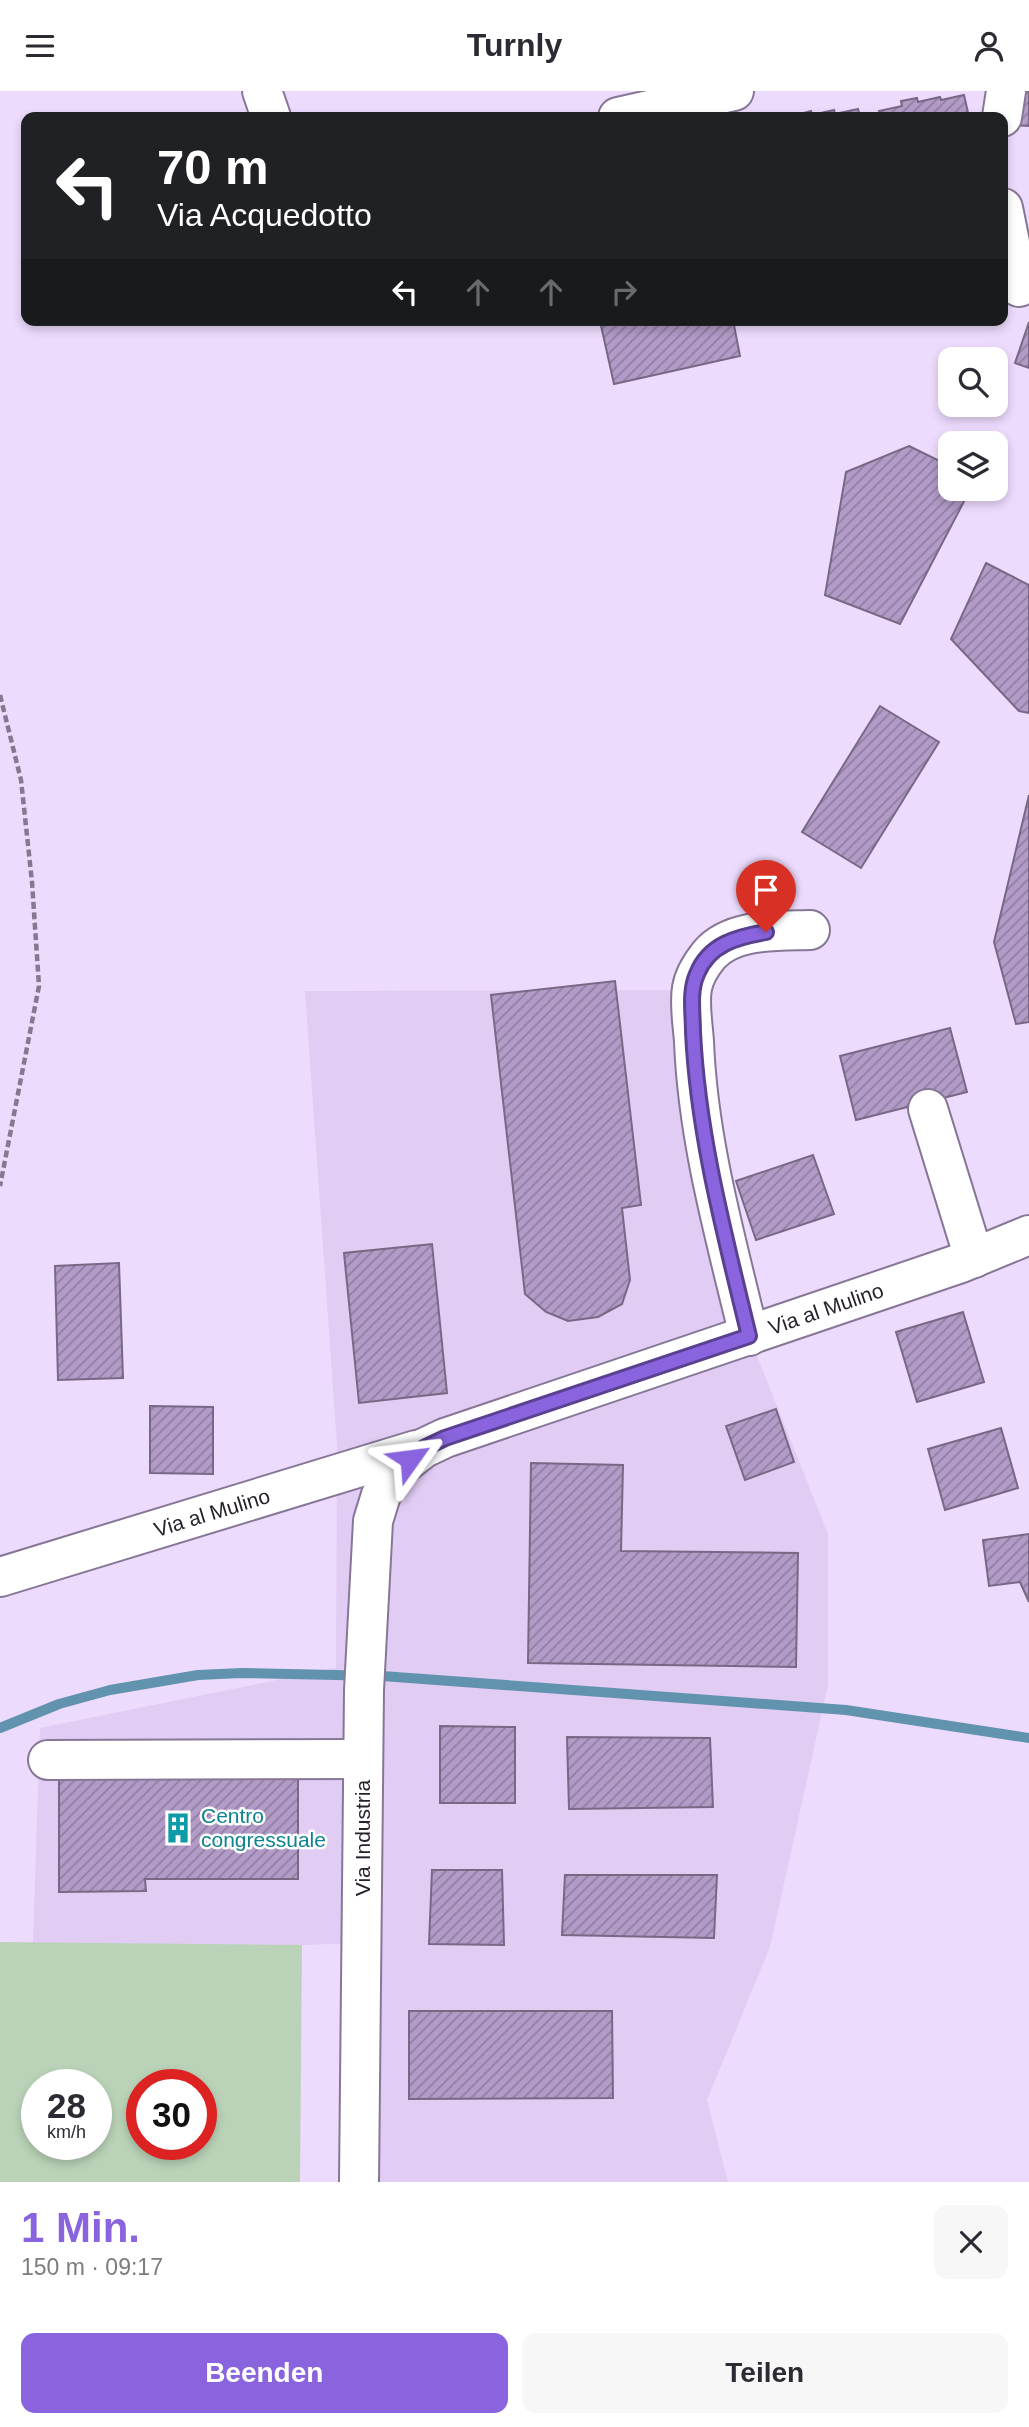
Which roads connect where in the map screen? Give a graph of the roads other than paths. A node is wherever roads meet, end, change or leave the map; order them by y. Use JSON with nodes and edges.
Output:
{"nodes":[{"id":1,"x":262,"y":91,"type":"edge"},
{"id":2,"x":734,"y":91,"type":"edge"},
{"id":3,"x":1006,"y":91,"type":"edge"},
{"id":4,"x":269,"y":112,"type":"edge"},
{"id":5,"x":640,"y":112,"type":"edge"},
{"id":6,"x":1003,"y":112,"type":"edge"},
{"id":7,"x":1008,"y":233,"type":"edge"},
{"id":8,"x":1019,"y":287,"type":"dead end"},
{"id":9,"x":810,"y":930,"type":"dead end"},
{"id":10,"x":928,"y":1109,"type":"dead end"},
{"id":11,"x":1029,"y":1235,"type":"edge"},
{"id":12,"x":974,"y":1258,"type":"junction"},
{"id":13,"x":749,"y":1336,"type":"junction"},
{"id":14,"x":424,"y":1448,"type":"junction"},
{"id":15,"x":381,"y":1495,"type":"joint"},
{"id":16,"x":0,"y":1577,"type":"edge"},
{"id":17,"x":363,"y":1759,"type":"junction"},
{"id":18,"x":48,"y":1760,"type":"dead end"},
{"id":19,"x":359,"y":2182,"type":"edge"}],
"edges":[{"from":1,"to":4,"type":"street"},
{"from":2,"to":5,"type":"street"},
{"from":3,"to":6,"type":"street"},
{"from":7,"to":8,"type":"street"},
{"from":9,"to":13,"type":"street"},
{"from":10,"to":12,"type":"street"},
{"from":11,"to":12,"type":"street","name":"Via al Mulino"},
{"from":12,"to":13,"type":"street","name":"Via al Mulino"},
{"from":13,"to":14,"type":"street","name":"Via al Mulino"},
{"from":14,"to":15,"type":"street","name":"Via al Mulino"},
{"from":14,"to":16,"type":"street","name":"Via al Mulino"},
{"from":15,"to":17,"type":"street","name":"Via Industria"},
{"from":17,"to":18,"type":"street"},
{"from":17,"to":19,"type":"street","name":"Via Industria"}]}
